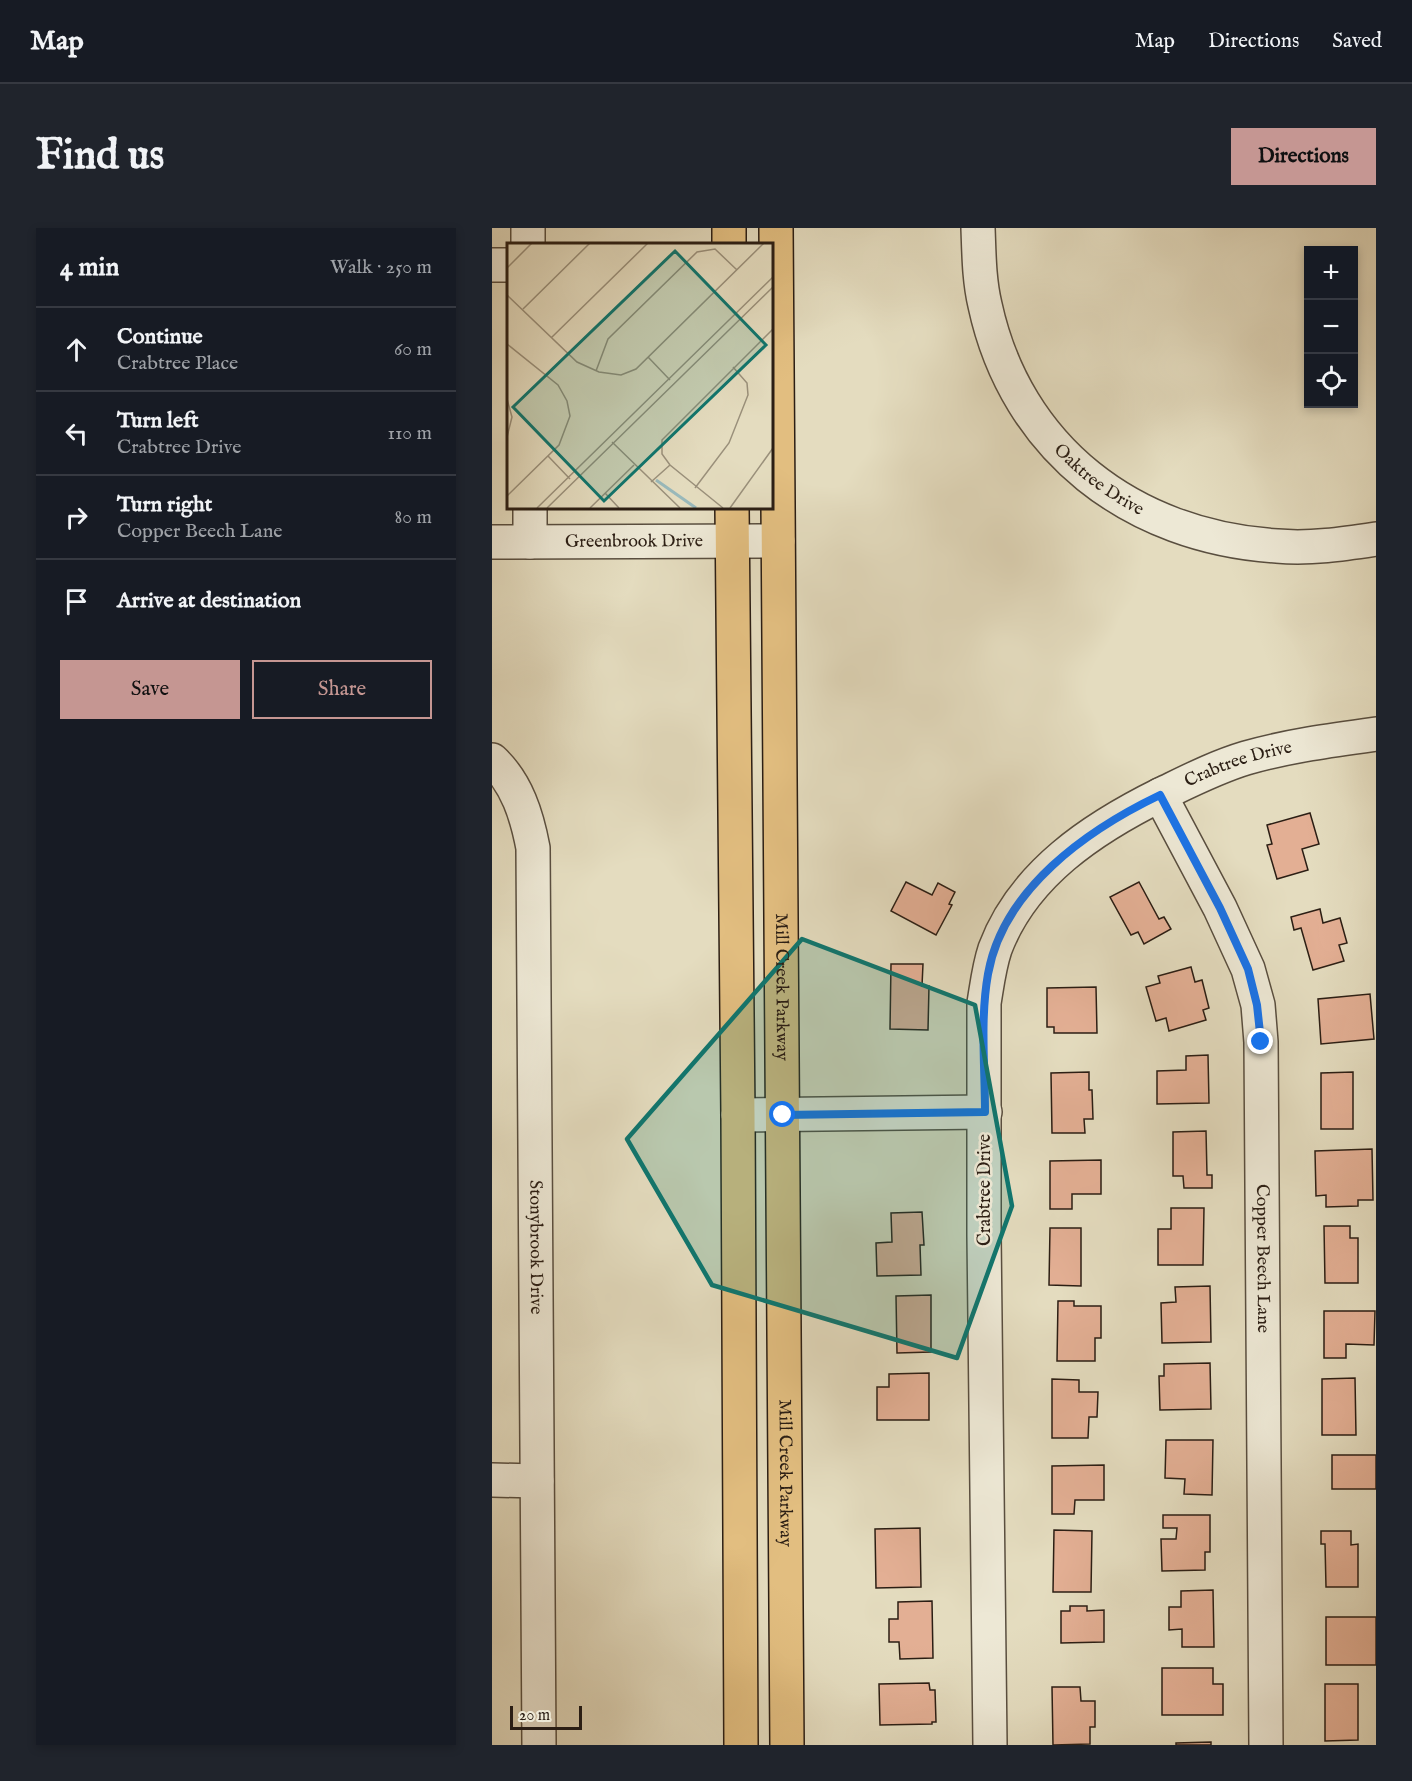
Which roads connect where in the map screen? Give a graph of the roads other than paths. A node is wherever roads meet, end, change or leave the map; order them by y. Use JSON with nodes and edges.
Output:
{"nodes":[{"id":1,"x":776,"y":228,"type":"edge"},
{"id":2,"x":978,"y":228,"type":"edge"},
{"id":3,"x":507,"y":265,"type":"edge"},
{"id":4,"x":492,"y":266,"type":"edge"},
{"id":5,"x":530,"y":508,"type":"edge"},
{"id":6,"x":732,"y":508,"type":"edge"},
{"id":7,"x":1376,"y":539,"type":"edge"},
{"id":8,"x":778,"y":541,"type":"junction"},
{"id":9,"x":492,"y":542,"type":"edge"},
{"id":10,"x":530,"y":542,"type":"junction"},
{"id":11,"x":732,"y":542,"type":"junction"},
{"id":12,"x":1376,"y":734,"type":"edge"},
{"id":13,"x":492,"y":760,"type":"edge"},
{"id":14,"x":1160,"y":795,"type":"junction"},
{"id":15,"x":985,"y":1112,"type":"junction"},
{"id":16,"x":738,"y":1115,"type":"junction"},
{"id":17,"x":783,"y":1115,"type":"junction"},
{"id":18,"x":492,"y":1480,"type":"edge"},
{"id":19,"x":537,"y":1481,"type":"junction"},
{"id":20,"x":539,"y":1745,"type":"edge"},
{"id":21,"x":741,"y":1745,"type":"edge"},
{"id":22,"x":787,"y":1745,"type":"edge"},
{"id":23,"x":990,"y":1745,"type":"edge"},
{"id":24,"x":1266,"y":1745,"type":"edge"}],
"edges":[{"from":1,"to":8,"type":"main road","name":"Mill Creek Parkway"},
{"from":2,"to":7,"type":"street","name":"Oaktree Drive"},
{"from":3,"to":4,"type":"street"},
{"from":5,"to":10,"type":"street"},
{"from":6,"to":11,"type":"main road"},
{"from":8,"to":11,"type":"street","name":"Greenbrook Drive"},
{"from":8,"to":17,"type":"main road","name":"Mill Creek Parkway"},
{"from":9,"to":10,"type":"street","name":"Greenbrook Drive"},
{"from":10,"to":11,"type":"street","name":"Greenbrook Drive"},
{"from":11,"to":16,"type":"main road"},
{"from":12,"to":14,"type":"street","name":"Crabtree Drive"},
{"from":13,"to":19,"type":"street","name":"Stonybrook Drive"},
{"from":14,"to":15,"type":"street","name":"Crabtree Drive"},
{"from":14,"to":24,"type":"street","name":"Copper Beech Lane"},
{"from":15,"to":17,"type":"street"},
{"from":15,"to":23,"type":"street","name":"Crabtree Drive"},
{"from":16,"to":17,"type":"street"},
{"from":16,"to":21,"type":"main road"},
{"from":17,"to":22,"type":"main road","name":"Mill Creek Parkway"},
{"from":18,"to":19,"type":"street"},
{"from":19,"to":20,"type":"street","name":"Stonybrook Drive"}]}
